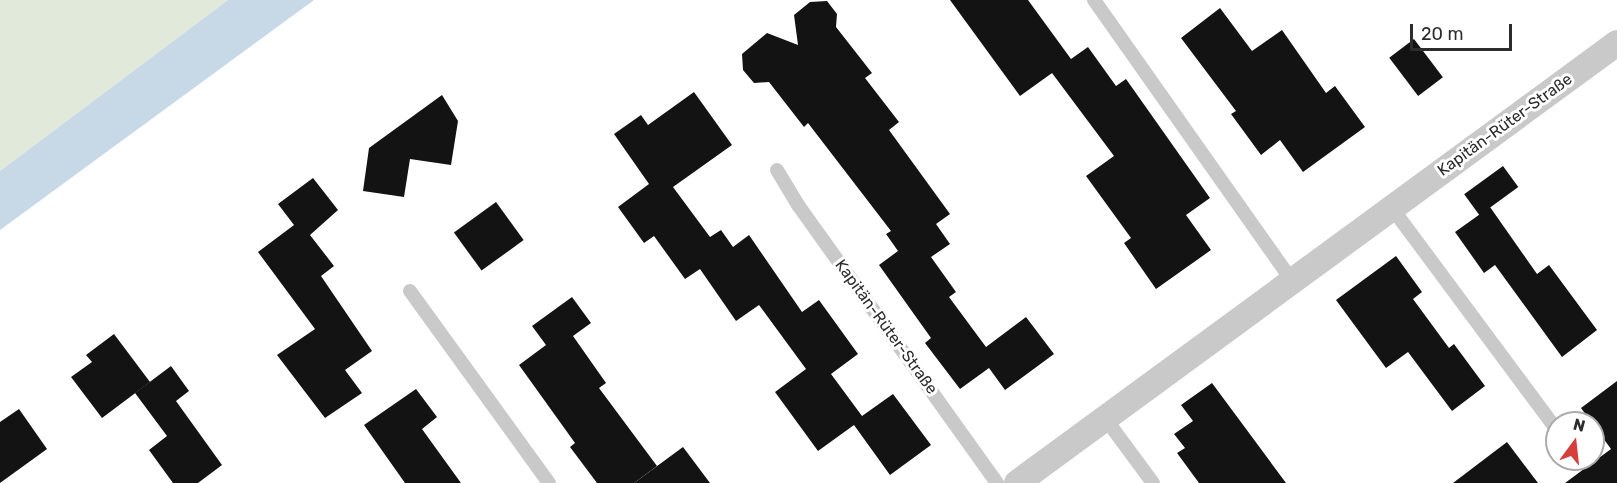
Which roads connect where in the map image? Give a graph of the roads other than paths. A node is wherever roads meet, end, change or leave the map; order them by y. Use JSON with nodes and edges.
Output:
{"nodes":[{"id":1,"x":1094,"y":0,"type":"edge"},
{"id":2,"x":1617,"y":43,"type":"edge"},
{"id":3,"x":777,"y":170,"type":"dead end"},
{"id":4,"x":1392,"y":208,"type":"junction"},
{"id":5,"x":1292,"y":281,"type":"junction"},
{"id":6,"x":410,"y":291,"type":"dead end"},
{"id":7,"x":1545,"y":414,"type":"edge"},
{"id":8,"x":1106,"y":418,"type":"junction"},
{"id":9,"x":549,"y":483,"type":"edge"},
{"id":10,"x":997,"y":483,"type":"edge"},
{"id":11,"x":1017,"y":483,"type":"edge"},
{"id":12,"x":1153,"y":483,"type":"edge"}],
"edges":[{"from":1,"to":5,"type":"lane"},
{"from":2,"to":4,"type":"street","name":"Kapitän-Rüter-Straße"},
{"from":3,"to":10,"type":"lane","name":"Kapitän-Rüter-Straße"},
{"from":4,"to":5,"type":"street","name":"Kapitän-Rüter-Straße"},
{"from":4,"to":7,"type":"lane"},
{"from":5,"to":8,"type":"street","name":"Kapitän-Rüter-Straße"},
{"from":6,"to":9,"type":"lane"},
{"from":8,"to":11,"type":"street","name":"Kapitän-Rüter-Straße"},
{"from":8,"to":12,"type":"lane"}]}
